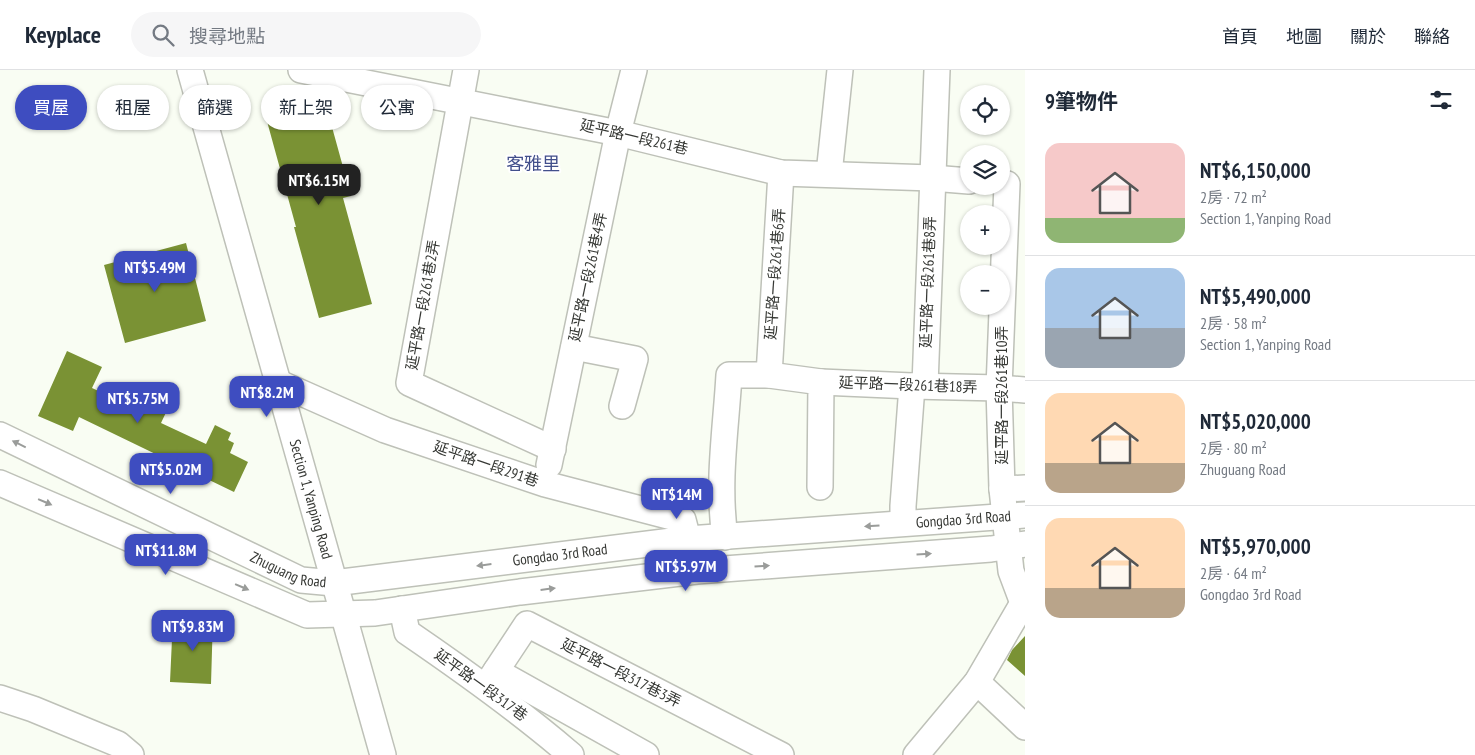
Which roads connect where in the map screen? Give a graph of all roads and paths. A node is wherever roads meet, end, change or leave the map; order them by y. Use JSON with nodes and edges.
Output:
{"nodes":[{"id":1,"x":190,"y":70,"type":"edge"},
{"id":2,"x":301,"y":70,"type":"edge"},
{"id":3,"x":466,"y":70,"type":"edge"},
{"id":4,"x":634,"y":70,"type":"edge"},
{"id":5,"x":840,"y":70,"type":"edge"},
{"id":6,"x":937,"y":70,"type":"edge"},
{"id":7,"x":460,"y":101,"type":"junction"},
{"id":8,"x":618,"y":133,"type":"junction"},
{"id":9,"x":781,"y":173,"type":"junction"},
{"id":10,"x":829,"y":174,"type":"junction"},
{"id":11,"x":932,"y":178,"type":"junction"},
{"id":12,"x":960,"y":180,"type":"edge"},
{"id":13,"x":1011,"y":185,"type":"edge"},
{"id":14,"x":574,"y":347,"type":"junction"},
{"id":15,"x":768,"y":375,"type":"junction"},
{"id":16,"x":277,"y":382,"type":"junction"},
{"id":17,"x":821,"y":382,"type":"junction"},
{"id":18,"x":918,"y":386,"type":"junction"},
{"id":19,"x":999,"y":388,"type":"junction"},
{"id":20,"x":1025,"y":390,"type":"edge"},
{"id":21,"x":622,"y":406,"type":"dead end"},
{"id":22,"x":0,"y":435,"type":"edge"},
{"id":23,"x":553,"y":450,"type":"junction"},
{"id":24,"x":0,"y":483,"type":"edge"},
{"id":25,"x":545,"y":484,"type":"junction"},
{"id":26,"x":820,"y":487,"type":"dead end"},
{"id":27,"x":1013,"y":488,"type":"edge"},
{"id":28,"x":1015,"y":515,"type":"edge"},
{"id":29,"x":903,"y":523,"type":"junction"},
{"id":30,"x":725,"y":536,"type":"junction"},
{"id":31,"x":688,"y":539,"type":"junction"},
{"id":32,"x":1017,"y":545,"type":"edge"},
{"id":33,"x":1018,"y":571,"type":"edge"},
{"id":34,"x":334,"y":583,"type":"junction"},
{"id":35,"x":520,"y":592,"type":"junction"},
{"id":36,"x":1024,"y":603,"type":"edge"},
{"id":37,"x":402,"y":609,"type":"junction"},
{"id":38,"x":344,"y":615,"type":"junction"},
{"id":39,"x":527,"y":624,"type":"junction"},
{"id":40,"x":491,"y":678,"type":"junction"},
{"id":41,"x":977,"y":682,"type":"junction"},
{"id":42,"x":0,"y":698,"type":"edge"},
{"id":43,"x":1025,"y":727,"type":"edge"},
{"id":44,"x":131,"y":755,"type":"edge"},
{"id":45,"x":383,"y":755,"type":"edge"},
{"id":46,"x":571,"y":755,"type":"edge"},
{"id":47,"x":646,"y":755,"type":"edge"},
{"id":48,"x":782,"y":755,"type":"edge"},
{"id":49,"x":916,"y":755,"type":"edge"}],
"edges":[{"from":1,"to":16,"type":"street","name":"Section 1, Yanping Road"},
{"from":2,"to":7,"type":"street","name":"延平路一段261巷"},
{"from":3,"to":7,"type":"street"},
{"from":4,"to":8,"type":"street","name":"延平路一段261巷4弄"},
{"from":5,"to":10,"type":"street"},
{"from":6,"to":11,"type":"street","name":"延平路一段261巷8弄"},
{"from":7,"to":8,"type":"street","name":"延平路一段261巷"},
{"from":7,"to":23,"type":"street","name":"延平路一段261巷2弄"},
{"from":8,"to":9,"type":"street","name":"延平路一段261巷"},
{"from":8,"to":14,"type":"street","name":"延平路一段261巷4弄"},
{"from":9,"to":10,"type":"street","name":"延平路一段261巷"},
{"from":9,"to":15,"type":"street","name":"延平路一段261巷6弄"},
{"from":10,"to":11,"type":"street","name":"延平路一段261巷"},
{"from":11,"to":12,"type":"street","name":"延平路一段261巷"},
{"from":11,"to":18,"type":"street","name":"延平路一段261巷8弄"},
{"from":13,"to":19,"type":"street","name":"延平路一段261巷10弄"},
{"from":14,"to":21,"type":"street"},
{"from":14,"to":23,"type":"street","name":"延平路一段261巷4弄"},
{"from":15,"to":17,"type":"street"},
{"from":15,"to":30,"type":"street"},
{"from":16,"to":25,"type":"street","name":"延平路一段291巷"},
{"from":16,"to":34,"type":"street","name":"Section 1, Yanping Road"},
{"from":17,"to":18,"type":"street","name":"延平路一段261巷18弄"},
{"from":17,"to":26,"type":"street"},
{"from":18,"to":19,"type":"street","name":"延平路一段261巷18弄"},
{"from":18,"to":29,"type":"street","name":"延平路一段261巷8弄"},
{"from":19,"to":20,"type":"street","name":"延平路一段261巷18弄"},
{"from":19,"to":27,"type":"street","name":"延平路一段261巷10弄"},
{"from":34,"to":22,"type":"street","name":"Zhuguang Road","one_way":true},
{"from":23,"to":25,"type":"street","name":"延平路一段261巷4弄"},
{"from":24,"to":38,"type":"street","one_way":true},
{"from":25,"to":31,"type":"street","name":"延平路一段291巷"},
{"from":27,"to":28,"type":"street","name":"延平路一段261巷10弄"},
{"from":28,"to":29,"type":"street","name":"Gongdao 3rd Road"},
{"from":28,"to":32,"type":"street","name":"延平路一段261巷10弄"},
{"from":29,"to":30,"type":"street","name":"Gongdao 3rd Road","one_way":true},
{"from":30,"to":31,"type":"street","name":"Gongdao 3rd Road"},
{"from":31,"to":34,"type":"street","name":"Gongdao 3rd Road","one_way":true},
{"from":32,"to":33,"type":"street","name":"延平路一段261巷10弄"},
{"from":35,"to":32,"type":"street","name":"Gongdao 3rd Road","one_way":true},
{"from":33,"to":36,"type":"street","name":"延平路一段261巷10弄"},
{"from":34,"to":38,"type":"street","name":"Section 1, Yanping Road"},
{"from":35,"to":37,"type":"street","name":"Gongdao 3rd Road"},
{"from":35,"to":39,"type":"street"},
{"from":36,"to":41,"type":"street"},
{"from":37,"to":38,"type":"street","name":"Gongdao 3rd Road"},
{"from":37,"to":40,"type":"street","name":"延平路一段317巷"},
{"from":38,"to":45,"type":"street","name":"Section 1, Yanping Road"},
{"from":39,"to":40,"type":"street"},
{"from":39,"to":48,"type":"street","name":"延平路一段317巷3弄"},
{"from":40,"to":46,"type":"street","name":"延平路一段317巷"},
{"from":40,"to":47,"type":"street"},
{"from":41,"to":43,"type":"street"},
{"from":41,"to":49,"type":"street"},
{"from":42,"to":44,"type":"street"}]}
